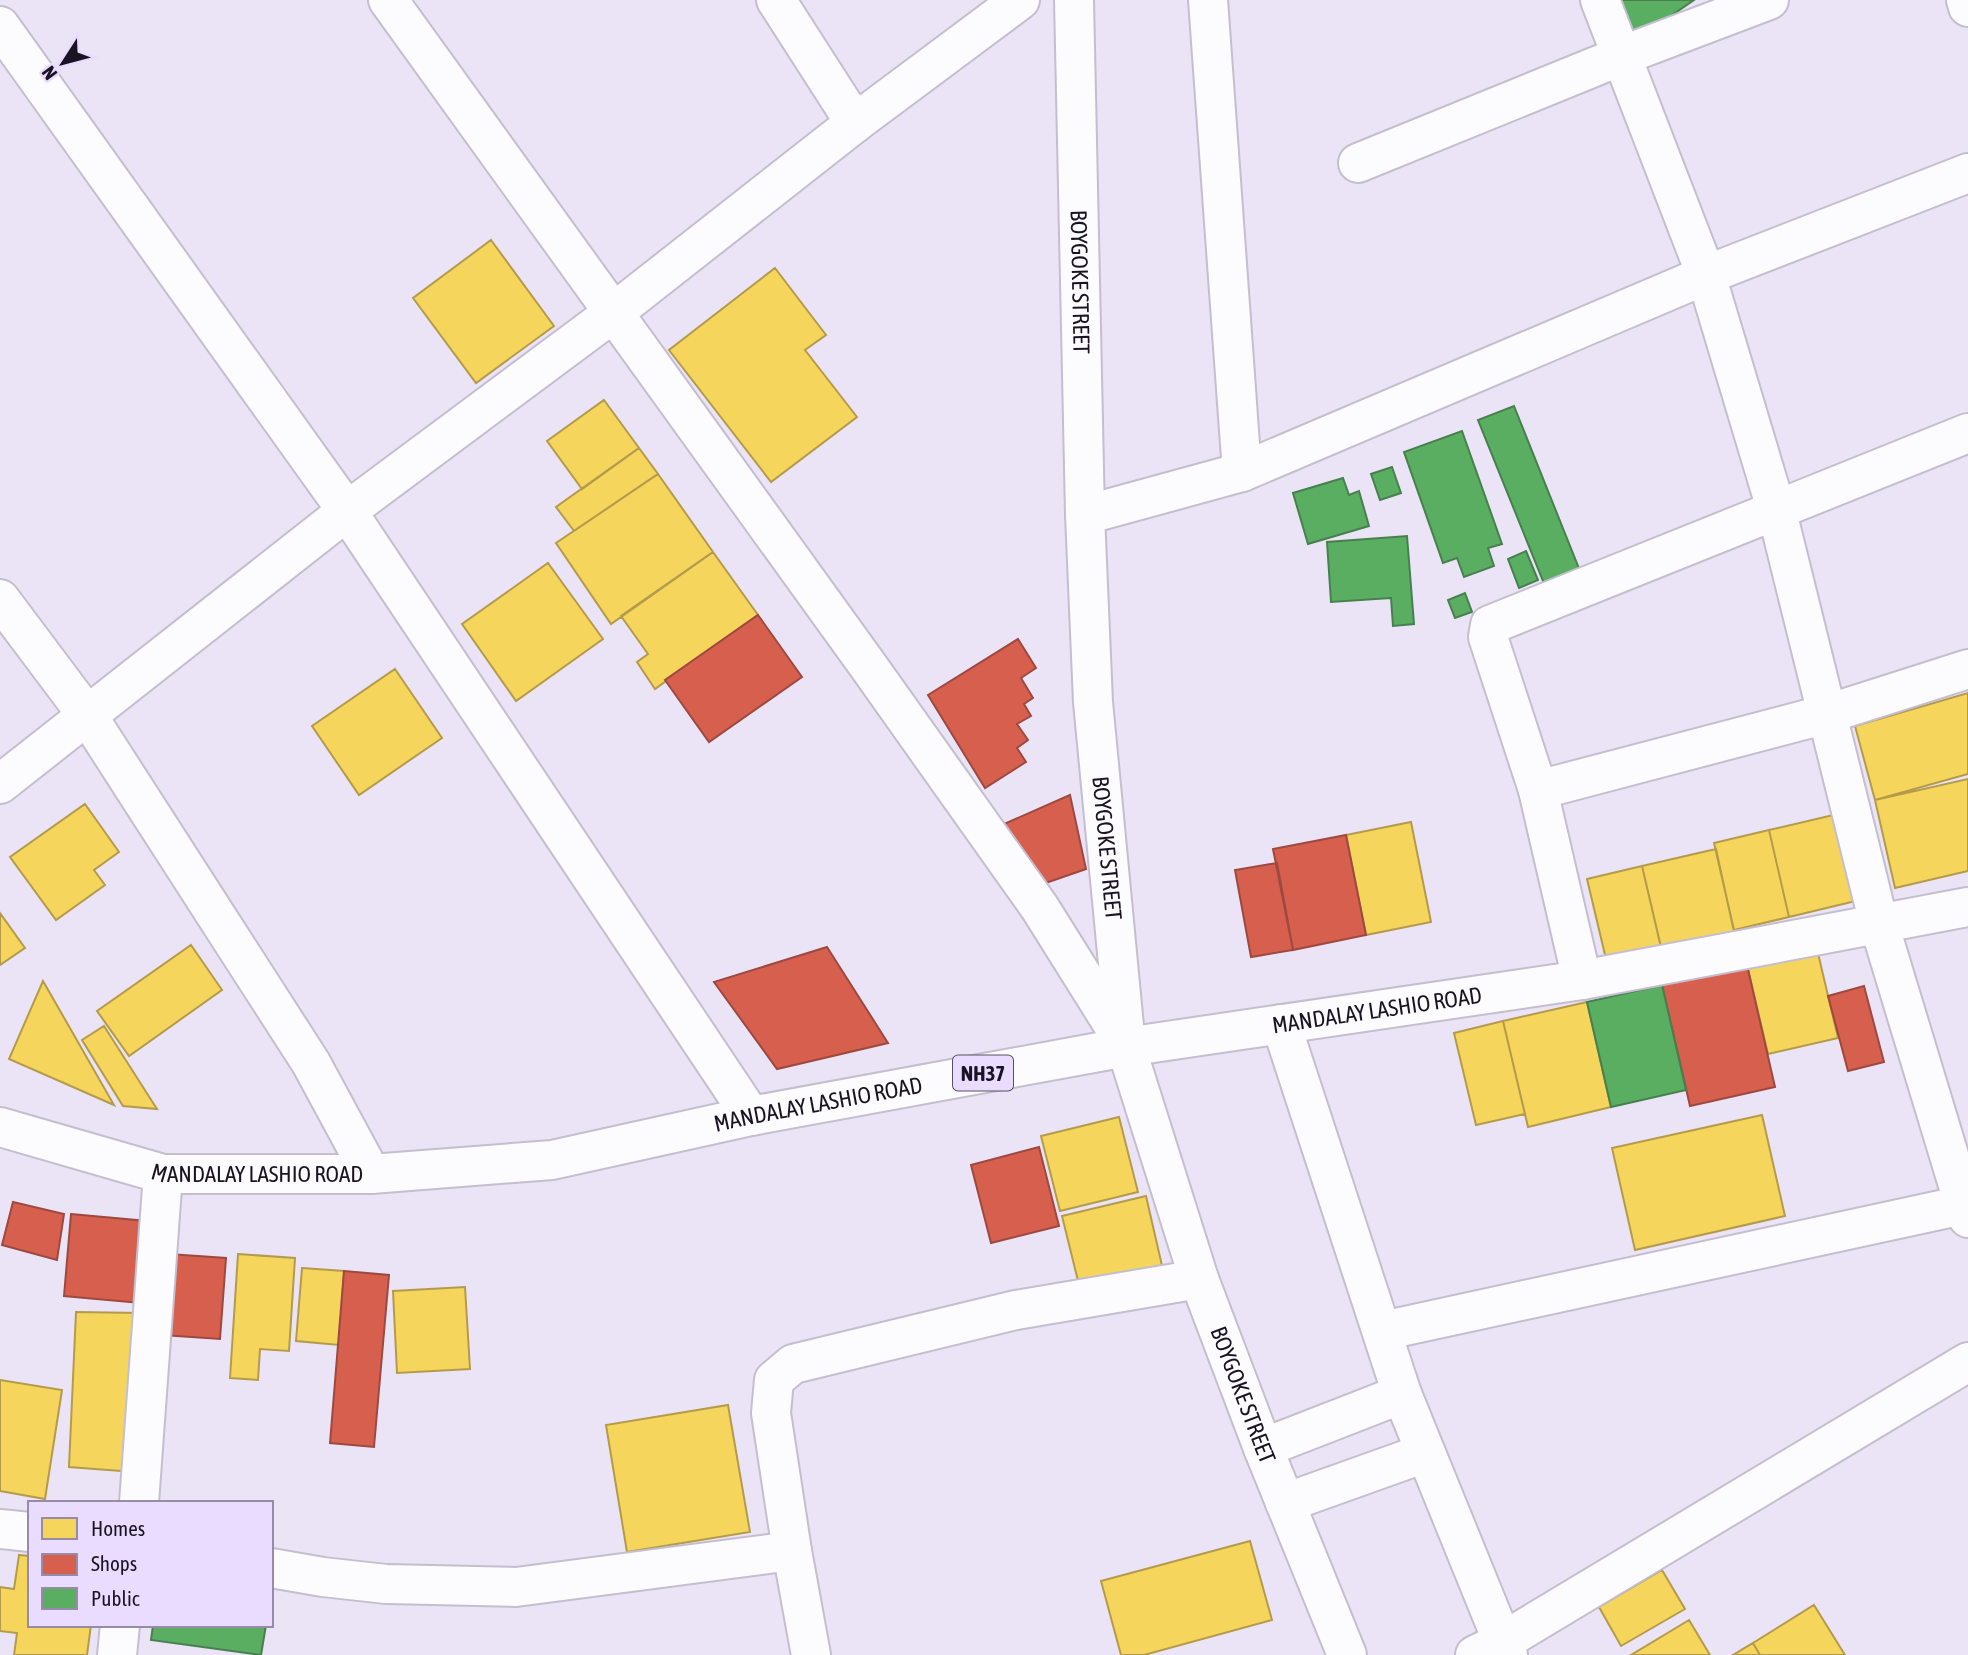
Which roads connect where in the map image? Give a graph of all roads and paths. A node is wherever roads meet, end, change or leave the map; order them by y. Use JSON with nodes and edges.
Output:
{"nodes":[{"id":1,"x":388,"y":0,"type":"edge"},
{"id":2,"x":776,"y":0,"type":"edge"},
{"id":3,"x":1020,"y":0,"type":"edge"},
{"id":4,"x":1074,"y":0,"type":"edge"},
{"id":5,"x":1208,"y":0,"type":"edge"},
{"id":6,"x":1600,"y":0,"type":"edge"},
{"id":7,"x":1769,"y":0,"type":"edge"},
{"id":8,"x":1966,"y":0,"type":"edge"},
{"id":9,"x":1968,"y":7,"type":"edge"},
{"id":10,"x":0,"y":26,"type":"edge"},
{"id":11,"x":1621,"y":56,"type":"junction"},
{"id":12,"x":856,"y":123,"type":"junction"},
{"id":13,"x":1358,"y":163,"type":"dead end"},
{"id":14,"x":1968,"y":173,"type":"edge"},
{"id":15,"x":1706,"y":275,"type":"junction"},
{"id":16,"x":612,"y":313,"type":"junction"},
{"id":17,"x":1968,"y":433,"type":"edge"},
{"id":18,"x":1242,"y":472,"type":"junction"},
{"id":19,"x":348,"y":511,"type":"junction"},
{"id":20,"x":1777,"y":512,"type":"junction"},
{"id":21,"x":1085,"y":515,"type":"junction"},
{"id":22,"x":0,"y":599,"type":"edge"},
{"id":23,"x":1968,"y":669,"type":"edge"},
{"id":24,"x":1827,"y":714,"type":"junction"},
{"id":25,"x":87,"y":715,"type":"junction"},
{"id":26,"x":0,"y":784,"type":"edge"},
{"id":27,"x":1538,"y":790,"type":"junction"},
{"id":28,"x":1968,"y":907,"type":"edge"},
{"id":29,"x":1879,"y":924,"type":"junction"},
{"id":30,"x":1582,"y":980,"type":"junction"},
{"id":31,"x":1281,"y":1024,"type":"junction"},
{"id":32,"x":1126,"y":1047,"type":"junction"},
{"id":33,"x":751,"y":1116,"type":"junction"},
{"id":34,"x":0,"y":1127,"type":"edge"},
{"id":35,"x":163,"y":1174,"type":"junction"},
{"id":36,"x":371,"y":1174,"type":"junction"},
{"id":37,"x":1966,"y":1212,"type":"edge"},
{"id":38,"x":1199,"y":1279,"type":"junction"},
{"id":39,"x":1382,"y":1331,"type":"junction"},
{"id":40,"x":1968,"y":1362,"type":"edge"},
{"id":41,"x":1402,"y":1394,"type":"junction"},
{"id":42,"x":1263,"y":1448,"type":"junction"},
{"id":43,"x":1425,"y":1453,"type":"junction"},
{"id":44,"x":139,"y":1501,"type":"edge"},
{"id":45,"x":1285,"y":1503,"type":"junction"},
{"id":46,"x":0,"y":1529,"type":"edge"},
{"id":47,"x":28,"y":1532,"type":"edge"},
{"id":48,"x":792,"y":1551,"type":"junction"},
{"id":49,"x":273,"y":1567,"type":"edge"},
{"id":50,"x":120,"y":1627,"type":"edge"},
{"id":51,"x":1495,"y":1651,"type":"edge"},
{"id":52,"x":117,"y":1655,"type":"edge"},
{"id":53,"x":811,"y":1655,"type":"edge"},
{"id":54,"x":1348,"y":1655,"type":"edge"}],
"edges":[{"from":1,"to":16,"type":"main road"},
{"from":2,"to":12,"type":"main road"},
{"from":3,"to":12,"type":"main road"},
{"from":4,"to":21,"type":"main road","name":"BOYGOKE STREET"},
{"from":5,"to":18,"type":"main road"},
{"from":6,"to":11,"type":"main road"},
{"from":7,"to":11,"type":"main road"},
{"from":8,"to":9,"type":"main road"},
{"from":10,"to":19,"type":"main road"},
{"from":11,"to":13,"type":"main road"},
{"from":11,"to":15,"type":"main road"},
{"from":12,"to":16,"type":"main road"},
{"from":14,"to":15,"type":"main road"},
{"from":15,"to":18,"type":"main road"},
{"from":15,"to":20,"type":"main road"},
{"from":16,"to":19,"type":"main road"},
{"from":16,"to":32,"type":"main road"},
{"from":17,"to":20,"type":"main road"},
{"from":18,"to":21,"type":"main road"},
{"from":19,"to":25,"type":"main road"},
{"from":19,"to":33,"type":"main road"},
{"from":20,"to":24,"type":"main road"},
{"from":20,"to":27,"type":"main road"},
{"from":21,"to":32,"type":"main road","name":"BOYGOKE STREET"},
{"from":22,"to":25,"type":"main road"},
{"from":23,"to":24,"type":"main road"},
{"from":24,"to":27,"type":"main road"},
{"from":24,"to":29,"type":"main road"},
{"from":25,"to":26,"type":"main road"},
{"from":25,"to":36,"type":"main road"},
{"from":27,"to":30,"type":"main road"},
{"from":28,"to":29,"type":"main road","name":"MANDALAY LASHIO ROAD","number":"NH37"},
{"from":29,"to":30,"type":"main road","name":"MANDALAY LASHIO ROAD","number":"NH37"},
{"from":29,"to":37,"type":"main road"},
{"from":30,"to":31,"type":"main road","name":"MANDALAY LASHIO ROAD","number":"NH37"},
{"from":31,"to":32,"type":"main road","name":"MANDALAY LASHIO ROAD","number":"NH37"},
{"from":31,"to":39,"type":"main road"},
{"from":32,"to":33,"type":"main road","name":"MANDALAY LASHIO ROAD","number":"NH37"},
{"from":32,"to":38,"type":"main road","name":"BOYGOKE STREET"},
{"from":33,"to":36,"type":"main road","name":"MANDALAY LASHIO ROAD","number":"NH37"},
{"from":34,"to":35,"type":"main road","name":"MANDALAY LASHIO ROAD","number":"NH37"},
{"from":35,"to":36,"type":"main road","name":"MANDALAY LASHIO ROAD","number":"NH37"},
{"from":35,"to":44,"type":"main road"},
{"from":37,"to":39,"type":"main road"},
{"from":38,"to":42,"type":"main road","name":"BOYGOKE STREET"},
{"from":38,"to":48,"type":"main road"},
{"from":39,"to":41,"type":"main road"},
{"from":40,"to":51,"type":"main road"},
{"from":41,"to":42,"type":"main road"},
{"from":41,"to":43,"type":"main road"},
{"from":42,"to":45,"type":"main road","name":"BOYGOKE STREET"},
{"from":43,"to":45,"type":"main road"},
{"from":43,"to":51,"type":"main road"},
{"from":45,"to":54,"type":"main road","name":"BOYGOKE STREET"},
{"from":46,"to":47,"type":"main road"},
{"from":48,"to":49,"type":"main road"},
{"from":48,"to":53,"type":"main road"},
{"from":50,"to":52,"type":"main road"}]}
